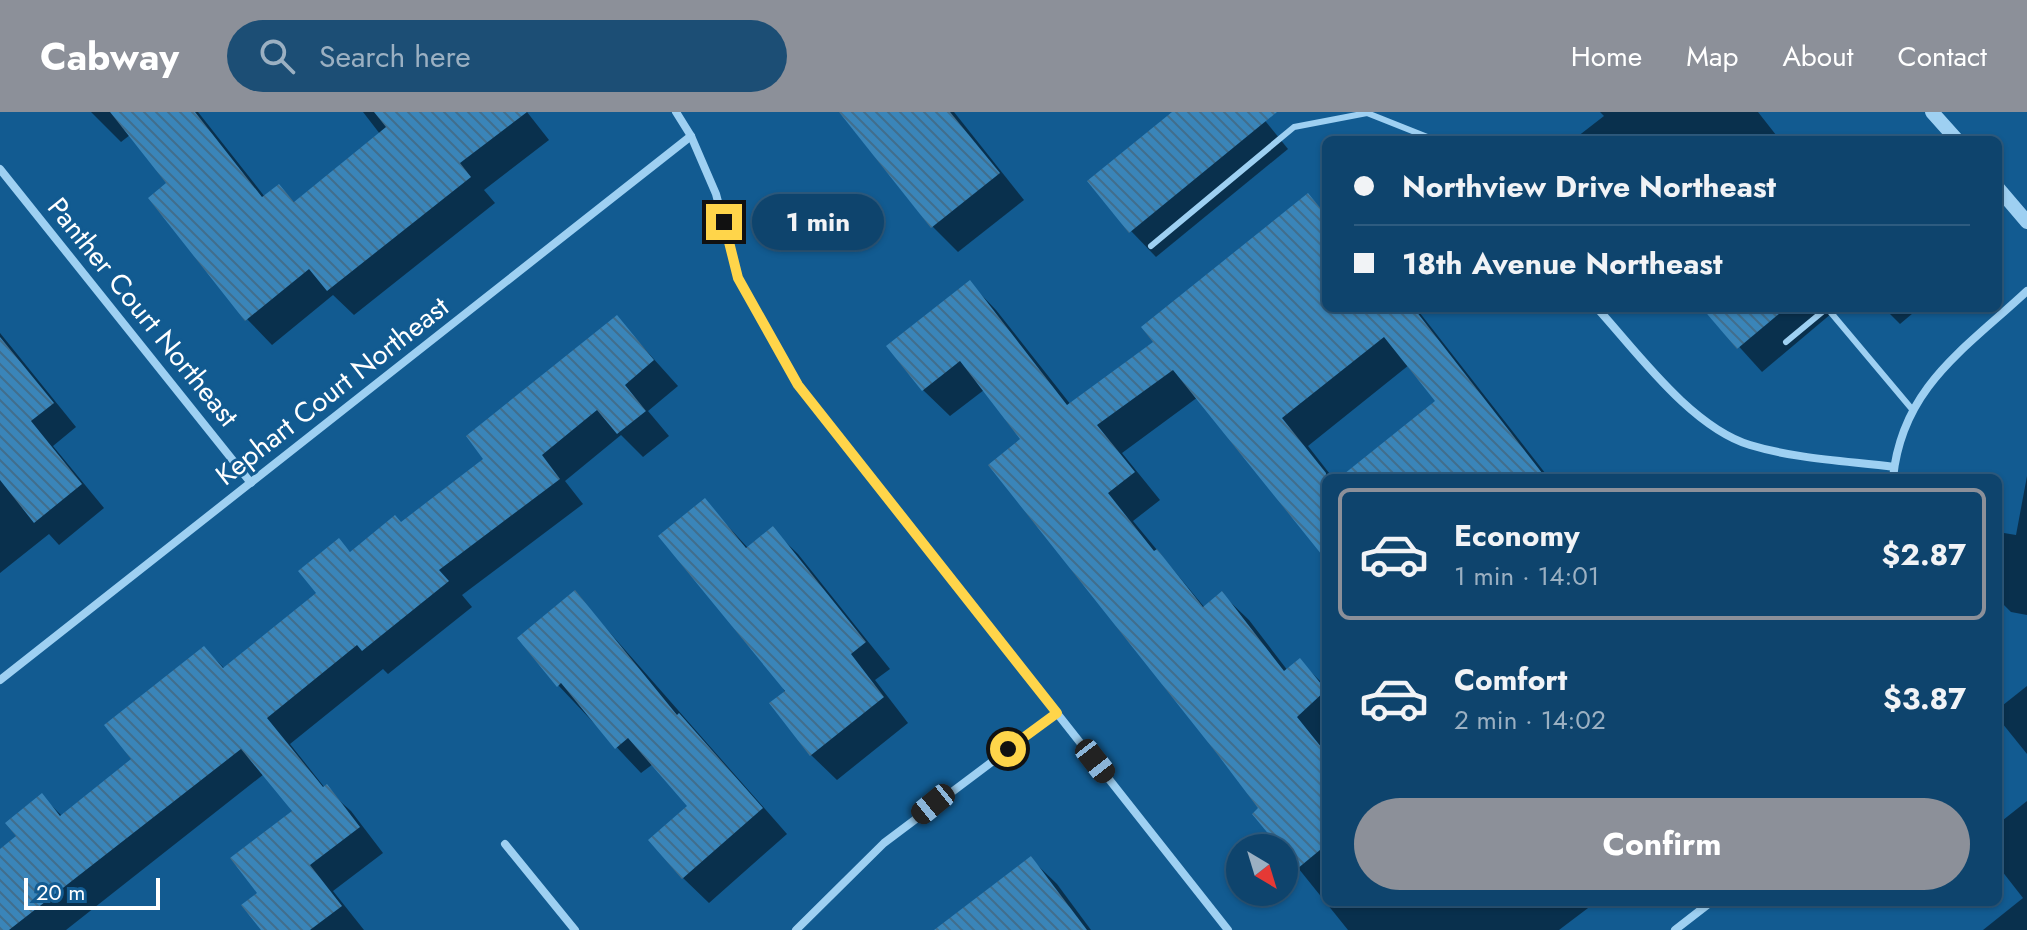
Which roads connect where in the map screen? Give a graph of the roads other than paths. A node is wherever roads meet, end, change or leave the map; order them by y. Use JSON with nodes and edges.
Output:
{"nodes":[{"id":1,"x":676,"y":112,"type":"edge"},
{"id":2,"x":1932,"y":112,"type":"edge"},
{"id":3,"x":691,"y":136,"type":"junction"},
{"id":4,"x":1425,"y":136,"type":"edge"},
{"id":5,"x":1953,"y":136,"type":"edge"},
{"id":6,"x":0,"y":169,"type":"edge"},
{"id":7,"x":2002,"y":193,"type":"edge"},
{"id":8,"x":2027,"y":221,"type":"edge"},
{"id":9,"x":1151,"y":246,"type":"dead end"},
{"id":10,"x":2027,"y":291,"type":"edge"},
{"id":11,"x":1601,"y":312,"type":"edge"},
{"id":12,"x":1822,"y":312,"type":"edge"},
{"id":13,"x":1830,"y":312,"type":"edge"},
{"id":14,"x":1786,"y":342,"type":"dead end"},
{"id":15,"x":1911,"y":408,"type":"junction"},
{"id":16,"x":1894,"y":467,"type":"junction"},
{"id":17,"x":1893,"y":474,"type":"edge"},
{"id":18,"x":251,"y":483,"type":"junction"},
{"id":19,"x":0,"y":680,"type":"edge"},
{"id":20,"x":1057,"y":713,"type":"junction"},
{"id":21,"x":505,"y":844,"type":"dead end"},
{"id":22,"x":1706,"y":906,"type":"edge"},
{"id":23,"x":575,"y":930,"type":"edge"},
{"id":24,"x":796,"y":930,"type":"edge"},
{"id":25,"x":1228,"y":930,"type":"edge"},
{"id":26,"x":1675,"y":930,"type":"edge"}],
"edges":[{"from":1,"to":3,"type":"street"},
{"from":2,"to":5,"type":"street"},
{"from":3,"to":18,"type":"street","name":"Kephart Court Northeast"},
{"from":3,"to":20,"type":"street"},
{"from":4,"to":9,"type":"lane"},
{"from":6,"to":18,"type":"street","name":"Panther Court Northeast"},
{"from":7,"to":8,"type":"street"},
{"from":10,"to":15,"type":"street"},
{"from":11,"to":16,"type":"street"},
{"from":12,"to":14,"type":"lane"},
{"from":13,"to":15,"type":"lane"},
{"from":15,"to":16,"type":"street"},
{"from":16,"to":17,"type":"street"},
{"from":18,"to":19,"type":"street","name":"Kephart Court Northeast"},
{"from":20,"to":24,"type":"street"},
{"from":20,"to":25,"type":"street"},
{"from":21,"to":23,"type":"street"},
{"from":22,"to":26,"type":"street"}]}
